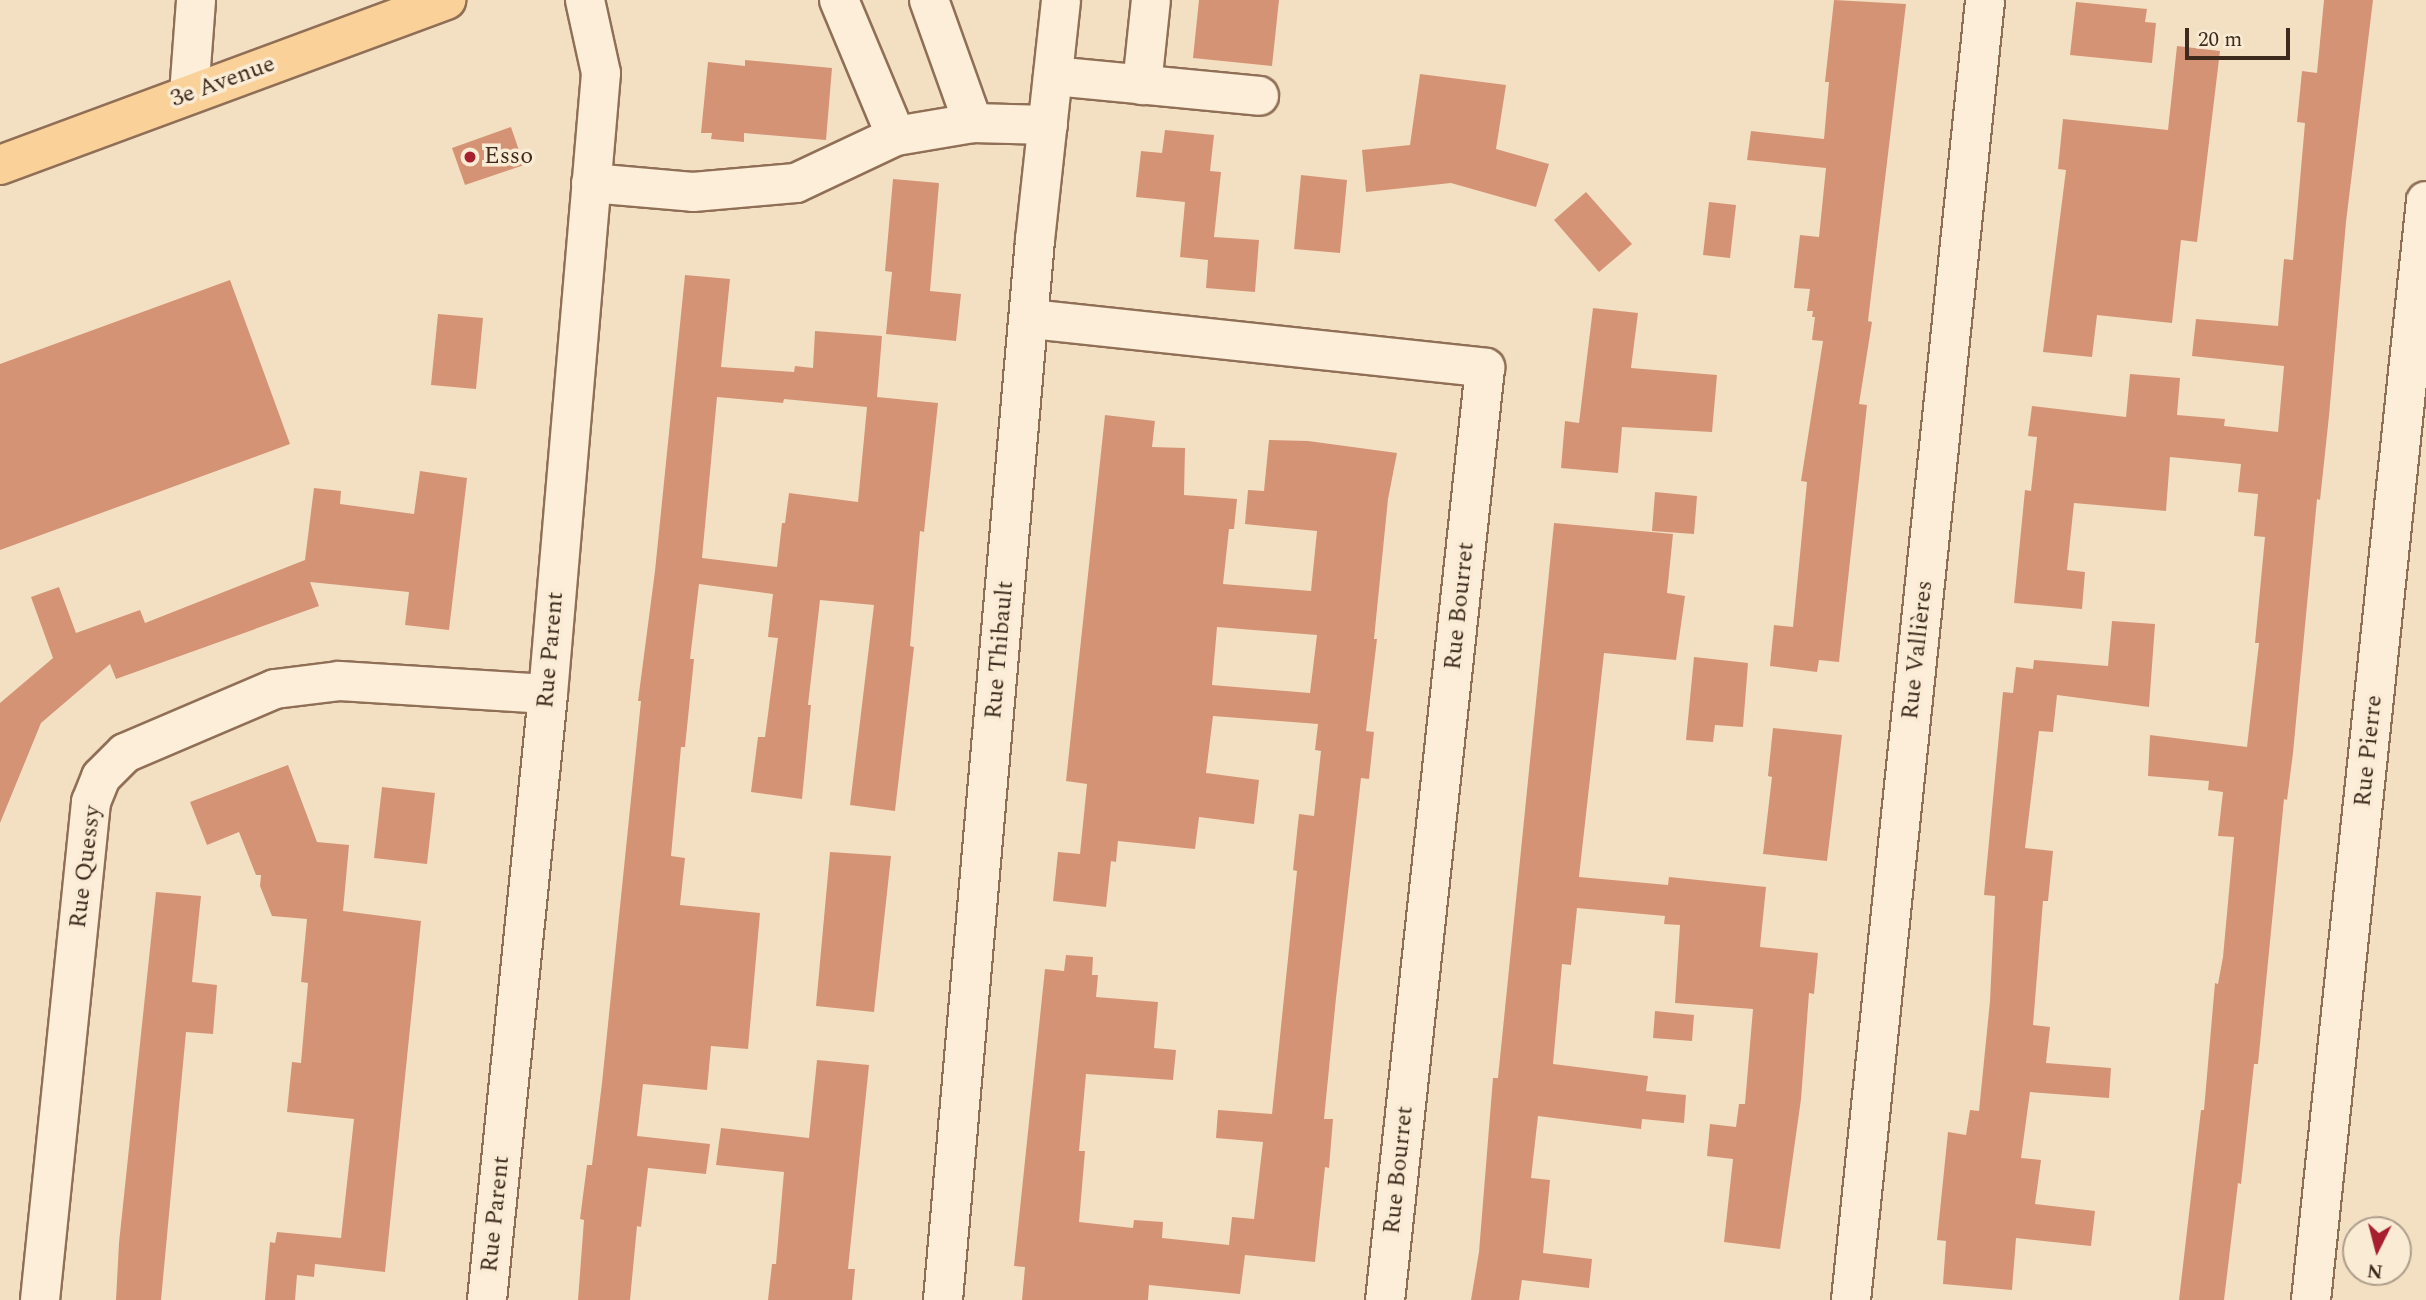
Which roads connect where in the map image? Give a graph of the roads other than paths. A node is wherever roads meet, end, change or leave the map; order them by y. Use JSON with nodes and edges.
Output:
{"nodes":[{"id":1,"x":196,"y":0,"type":"edge"},
{"id":2,"x":446,"y":0,"type":"edge"},
{"id":3,"x":585,"y":0,"type":"edge"},
{"id":4,"x":839,"y":0,"type":"edge"},
{"id":5,"x":929,"y":0,"type":"edge"},
{"id":6,"x":1061,"y":0,"type":"edge"},
{"id":7,"x":1151,"y":0,"type":"edge"},
{"id":8,"x":1985,"y":0,"type":"edge"},
{"id":9,"x":1053,"y":76,"type":"junction"},
{"id":10,"x":1142,"y":85,"type":"junction"},
{"id":11,"x":189,"y":94,"type":"junction"},
{"id":12,"x":1259,"y":96,"type":"dead end"},
{"id":13,"x":973,"y":122,"type":"junction"},
{"id":14,"x":1048,"y":125,"type":"junction"},
{"id":15,"x":896,"y":136,"type":"junction"},
{"id":16,"x":0,"y":165,"type":"edge"},
{"id":17,"x":591,"y":183,"type":"junction"},
{"id":18,"x":2426,"y":201,"type":"edge"},
{"id":19,"x":1030,"y":319,"type":"junction"},
{"id":20,"x":548,"y":694,"type":"junction"},
{"id":21,"x":40,"y":1300,"type":"edge"},
{"id":22,"x":487,"y":1300,"type":"edge"},
{"id":23,"x":943,"y":1300,"type":"edge"},
{"id":24,"x":1385,"y":1300,"type":"edge"},
{"id":25,"x":1851,"y":1300,"type":"edge"},
{"id":26,"x":2311,"y":1300,"type":"edge"}],
"edges":[{"from":1,"to":11,"type":"street"},
{"from":2,"to":11,"type":"main road","name":"3e Avenue"},
{"from":3,"to":17,"type":"street","name":"Rue Parent"},
{"from":4,"to":15,"type":"street"},
{"from":5,"to":13,"type":"street"},
{"from":6,"to":9,"type":"street","name":"Rue Thibault"},
{"from":7,"to":10,"type":"street"},
{"from":8,"to":25,"type":"street","name":"Rue Vallières"},
{"from":9,"to":10,"type":"street"},
{"from":9,"to":14,"type":"street","name":"Rue Thibault"},
{"from":10,"to":12,"type":"street"},
{"from":11,"to":16,"type":"main road","name":"3e Avenue"},
{"from":13,"to":14,"type":"street"},
{"from":13,"to":15,"type":"street"},
{"from":14,"to":19,"type":"street","name":"Rue Thibault"},
{"from":15,"to":17,"type":"street"},
{"from":17,"to":20,"type":"street","name":"Rue Parent"},
{"from":18,"to":26,"type":"street","name":"Rue Pierre"},
{"from":19,"to":23,"type":"street","name":"Rue Thibault"},
{"from":19,"to":24,"type":"street","name":"Rue Bourret"},
{"from":20,"to":21,"type":"street","name":"Rue Quessy"},
{"from":20,"to":22,"type":"street","name":"Rue Parent"}]}
